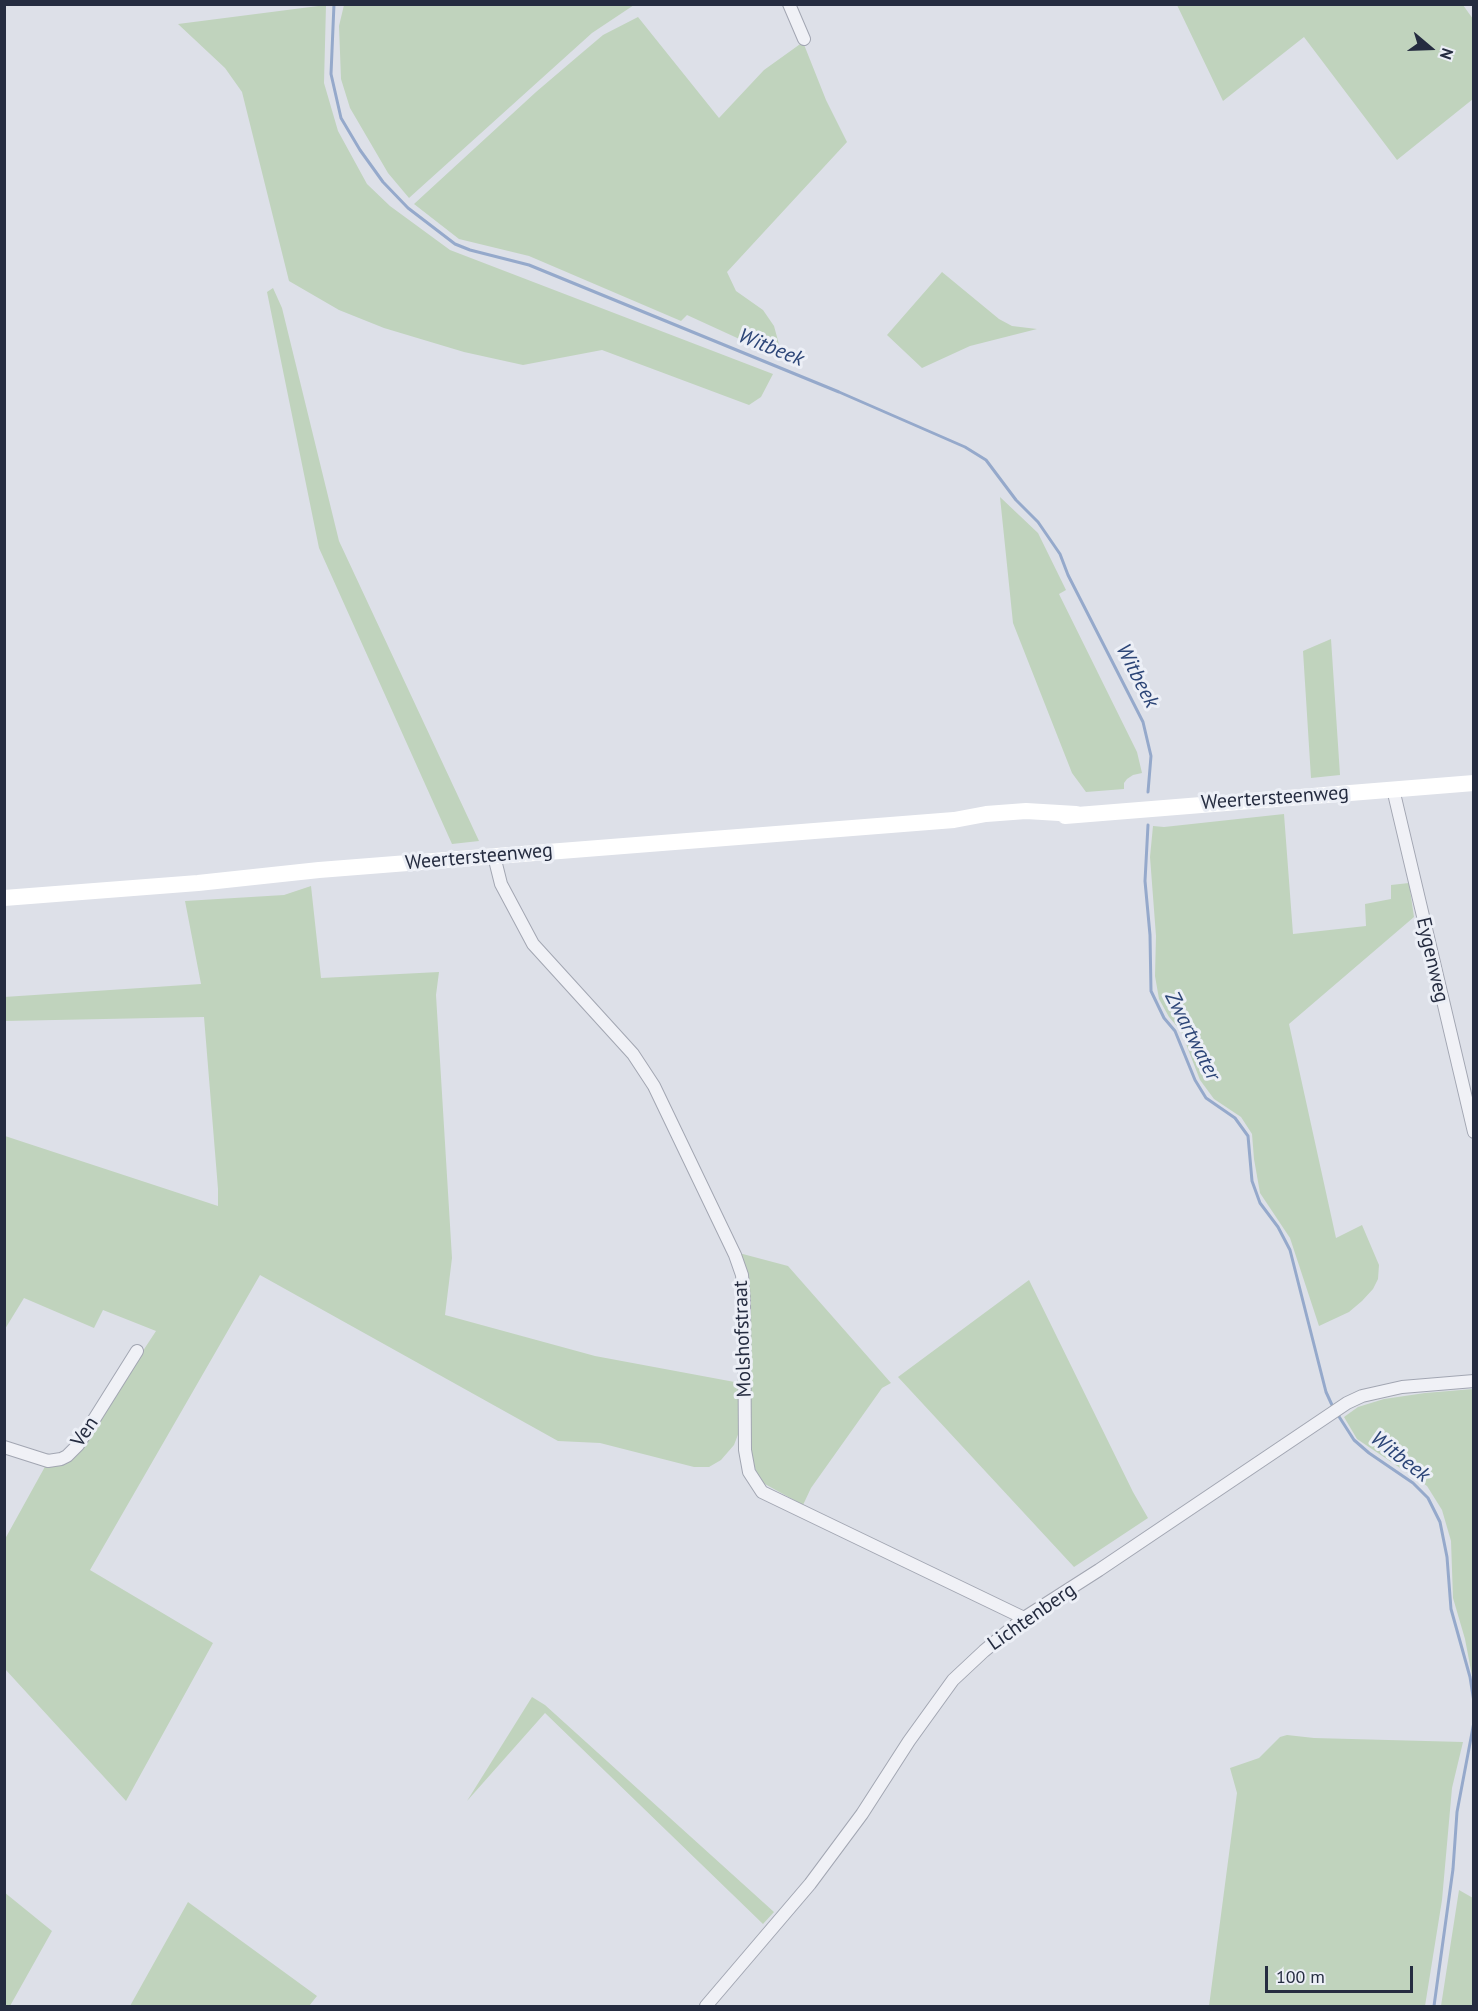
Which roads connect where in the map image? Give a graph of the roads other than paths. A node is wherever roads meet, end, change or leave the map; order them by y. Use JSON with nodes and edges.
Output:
{"nodes":[{"id":1,"x":789,"y":4,"type":"edge"},
{"id":2,"x":804,"y":39,"type":"dead end"},
{"id":3,"x":1473,"y":783,"type":"edge"},
{"id":4,"x":1393,"y":789,"type":"junction"},
{"id":5,"x":494,"y":856,"type":"junction"},
{"id":6,"x":4,"y":898,"type":"edge"},
{"id":7,"x":1473,"y":1132,"type":"edge"},
{"id":8,"x":137,"y":1351,"type":"dead end"},
{"id":9,"x":1473,"y":1381,"type":"edge"},
{"id":10,"x":4,"y":1447,"type":"edge"},
{"id":11,"x":1024,"y":1618,"type":"junction"},
{"id":12,"x":706,"y":2007,"type":"edge"}],
"edges":[{"from":1,"to":2,"type":"street"},
{"from":3,"to":4,"type":"main road","name":"Weertersteenweg"},
{"from":4,"to":5,"type":"main road","name":"Weertersteenweg"},
{"from":4,"to":7,"type":"street","name":"Eygenweg"},
{"from":5,"to":6,"type":"main road","name":"Weertersteenweg"},
{"from":5,"to":11,"type":"street","name":"Molshofstraat"},
{"from":8,"to":10,"type":"street","name":"Ven"},
{"from":9,"to":11,"type":"street","name":"Lichtenberg"},
{"from":11,"to":12,"type":"street","name":"Lichtenberg"}]}
